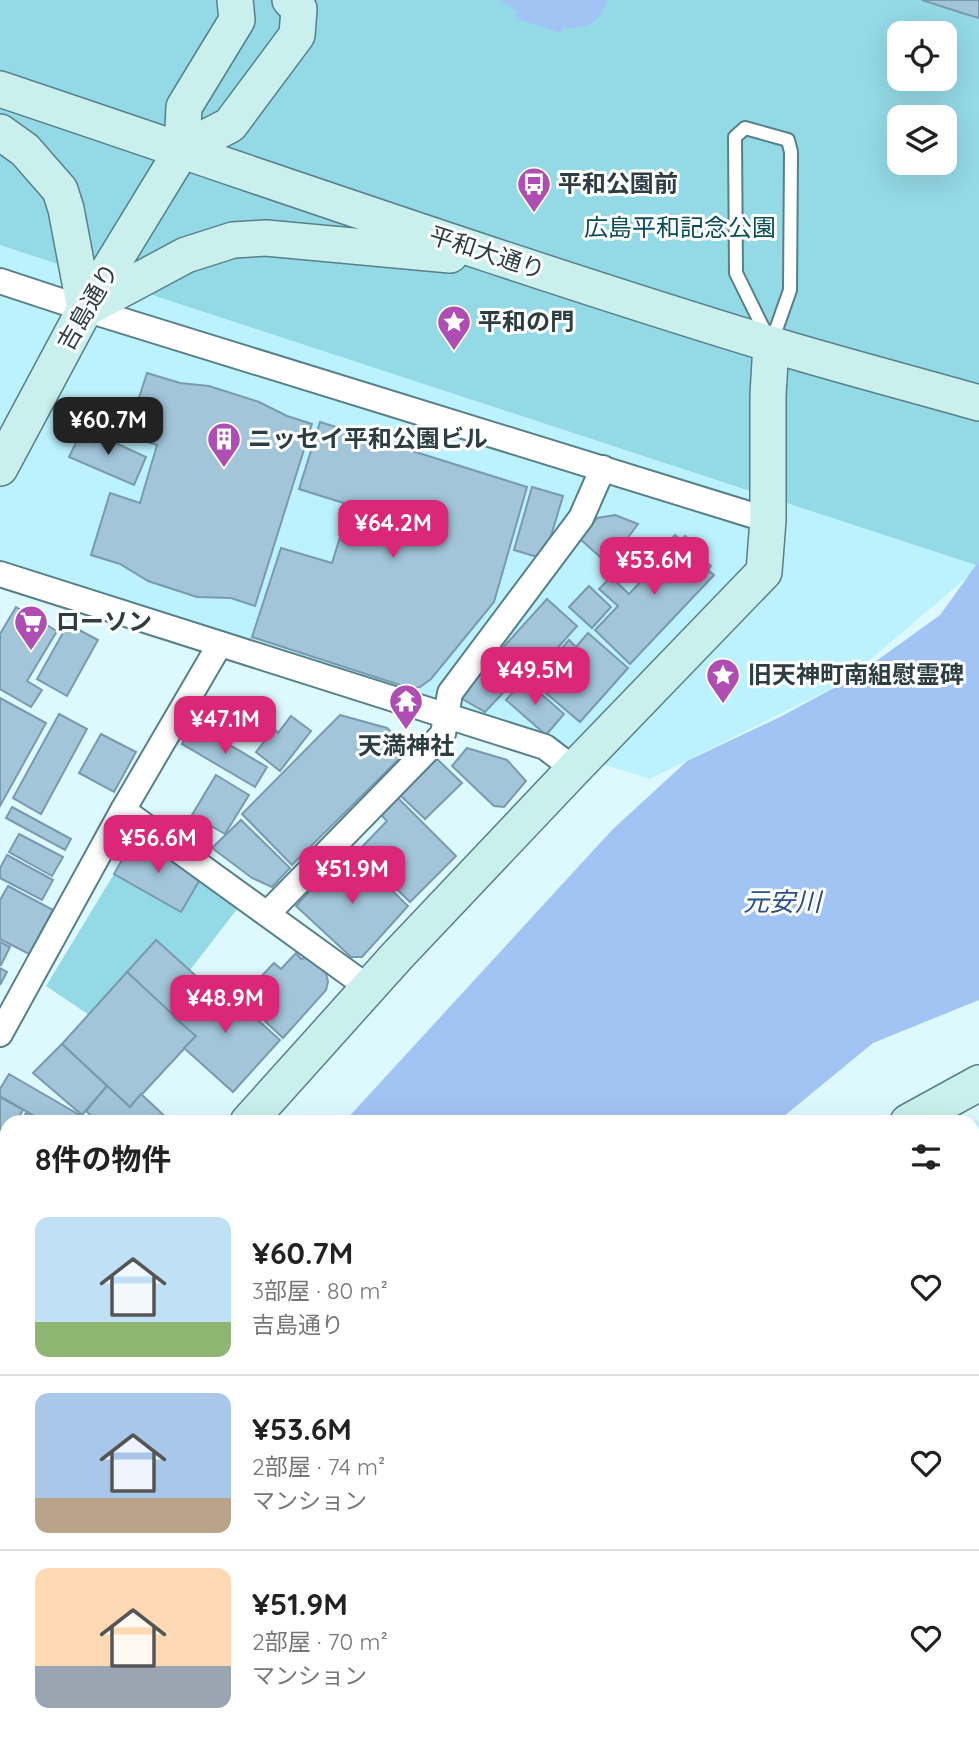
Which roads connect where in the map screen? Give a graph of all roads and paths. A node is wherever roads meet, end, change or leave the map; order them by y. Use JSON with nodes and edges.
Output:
{"nodes":[{"id":1,"x":235,"y":0,"type":"edge"},
{"id":2,"x":290,"y":0,"type":"edge"},
{"id":3,"x":0,"y":89,"type":"edge"},
{"id":4,"x":0,"y":132,"type":"edge"},
{"id":5,"x":182,"y":150,"type":"junction"},
{"id":6,"x":508,"y":260,"type":"junction"},
{"id":7,"x":0,"y":281,"type":"edge"},
{"id":8,"x":85,"y":309,"type":"junction"},
{"id":9,"x":771,"y":344,"type":"junction"},
{"id":10,"x":979,"y":403,"type":"edge"},
{"id":11,"x":0,"y":468,"type":"edge"},
{"id":12,"x":603,"y":468,"type":"junction"},
{"id":13,"x":768,"y":520,"type":"junction"},
{"id":14,"x":0,"y":574,"type":"edge"},
{"id":15,"x":220,"y":644,"type":"junction"},
{"id":16,"x":446,"y":715,"type":"junction"},
{"id":17,"x":573,"y":769,"type":"junction"},
{"id":18,"x":123,"y":810,"type":"junction"},
{"id":19,"x":267,"y":914,"type":"junction"},
{"id":20,"x":369,"y":988,"type":"junction"},
{"id":21,"x":0,"y":1034,"type":"edge"},
{"id":22,"x":973,"y":1093,"type":"edge"},
{"id":23,"x":254,"y":1115,"type":"edge"},
{"id":24,"x":924,"y":1115,"type":"edge"}],
"edges":[{"from":1,"to":5,"type":"street"},
{"from":2,"to":5,"type":"street"},
{"from":3,"to":5,"type":"street","name":"平和大通り"},
{"from":4,"to":8,"type":"street"},
{"from":5,"to":6,"type":"street","name":"平和大通り"},
{"from":5,"to":8,"type":"street","name":"吉島通り"},
{"from":6,"to":8,"type":"street"},
{"from":6,"to":9,"type":"street","name":"平和大通り"},
{"from":7,"to":8,"type":"street"},
{"from":8,"to":11,"type":"street","name":"吉島通り"},
{"from":8,"to":12,"type":"street"},
{"from":9,"to":9,"type":"lane"},
{"from":9,"to":10,"type":"street","name":"平和大通り"},
{"from":9,"to":13,"type":"street"},
{"from":12,"to":13,"type":"street"},
{"from":12,"to":16,"type":"street"},
{"from":13,"to":17,"type":"street"},
{"from":14,"to":15,"type":"street"},
{"from":15,"to":16,"type":"street"},
{"from":15,"to":18,"type":"street"},
{"from":16,"to":17,"type":"street"},
{"from":16,"to":19,"type":"street"},
{"from":17,"to":20,"type":"street"},
{"from":18,"to":19,"type":"street"},
{"from":18,"to":21,"type":"street"},
{"from":19,"to":20,"type":"street"},
{"from":20,"to":23,"type":"street"},
{"from":22,"to":24,"type":"street"}]}
